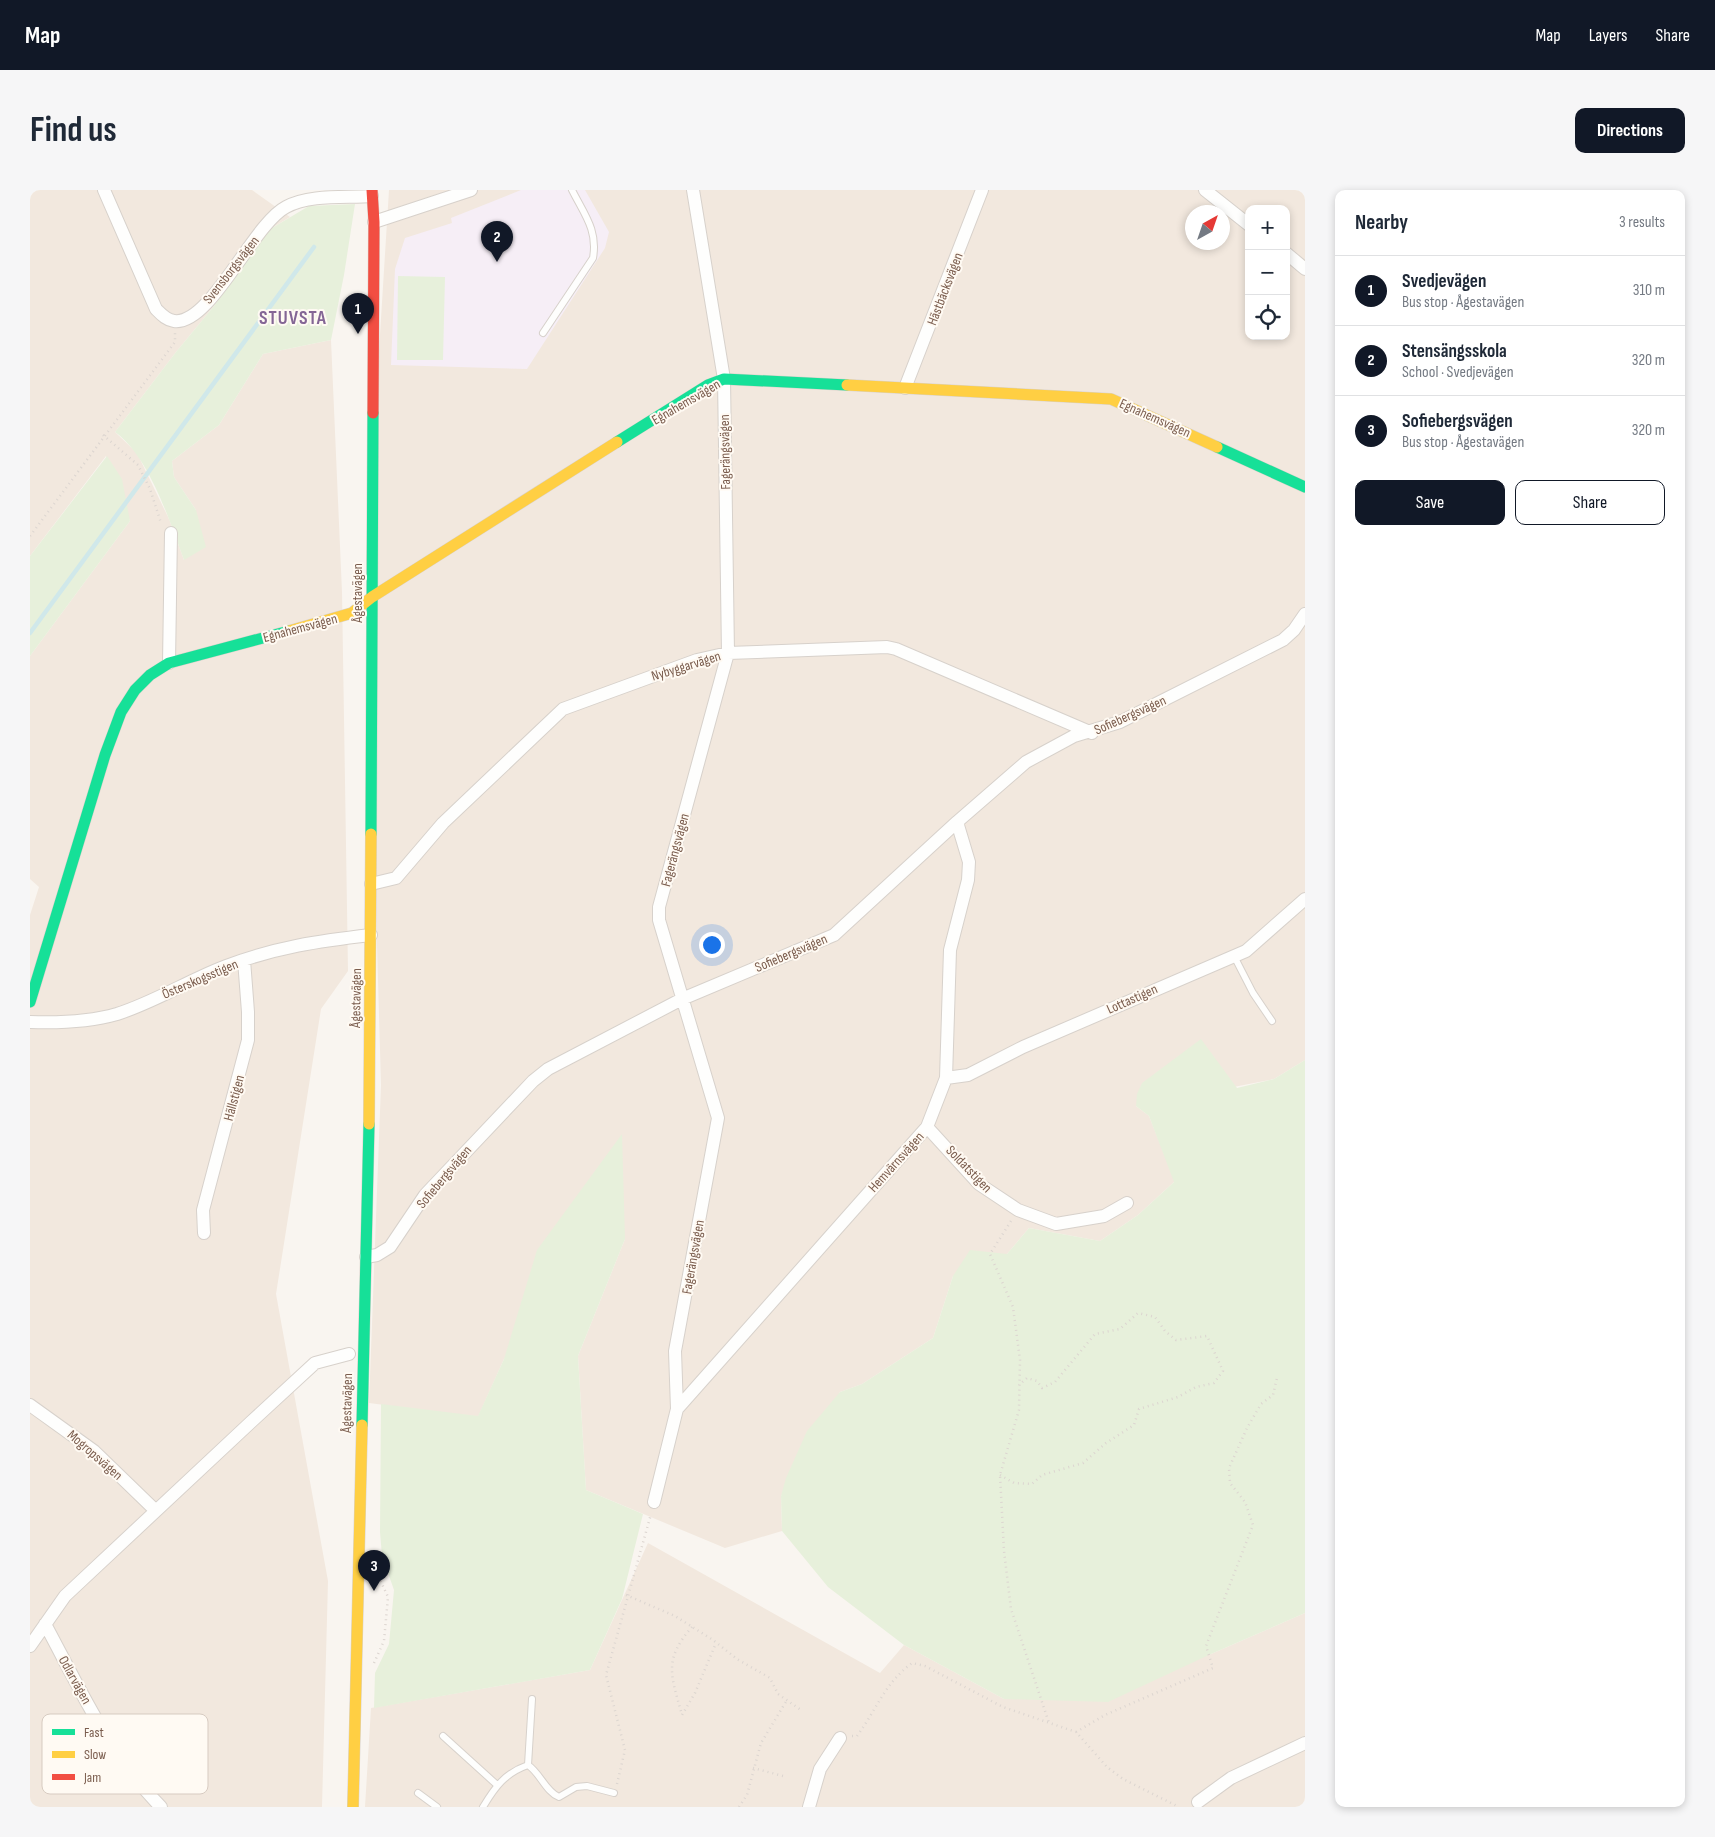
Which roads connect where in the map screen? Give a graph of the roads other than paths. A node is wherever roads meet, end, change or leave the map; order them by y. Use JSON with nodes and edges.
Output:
{"nodes":[{"id":1,"x":104,"y":190,"type":"edge"},
{"id":2,"x":471,"y":190,"type":"edge"},
{"id":3,"x":572,"y":190,"type":"edge"},
{"id":4,"x":694,"y":190,"type":"edge"},
{"id":5,"x":982,"y":190,"type":"edge"},
{"id":6,"x":1205,"y":190,"type":"edge"},
{"id":7,"x":372,"y":193,"type":"edge"},
{"id":8,"x":374,"y":222,"type":"junction"},
{"id":9,"x":1245,"y":222,"type":"edge"},
{"id":10,"x":1290,"y":256,"type":"edge"},
{"id":11,"x":1305,"y":269,"type":"edge"},
{"id":12,"x":543,"y":333,"type":"dead end"},
{"id":13,"x":724,"y":379,"type":"junction"},
{"id":14,"x":905,"y":388,"type":"junction"},
{"id":15,"x":1305,"y":487,"type":"edge"},
{"id":16,"x":167,"y":530,"type":"road end"},
{"id":17,"x":372,"y":597,"type":"junction"},
{"id":18,"x":1305,"y":614,"type":"edge"},
{"id":19,"x":728,"y":653,"type":"junction"},
{"id":20,"x":169,"y":663,"type":"junction"},
{"id":21,"x":1092,"y":732,"type":"junction"},
{"id":22,"x":957,"y":822,"type":"junction"},
{"id":23,"x":370,"y":884,"type":"junction"},
{"id":24,"x":1305,"y":899,"type":"edge"},
{"id":25,"x":371,"y":936,"type":"junction"},
{"id":26,"x":1234,"y":956,"type":"junction"},
{"id":27,"x":244,"y":960,"type":"junction"},
{"id":28,"x":682,"y":999,"type":"junction"},
{"id":29,"x":30,"y":1002,"type":"edge"},
{"id":30,"x":1272,"y":1021,"type":"dead end"},
{"id":31,"x":30,"y":1022,"type":"edge"},
{"id":32,"x":946,"y":1078,"type":"junction"},
{"id":33,"x":927,"y":1127,"type":"junction"},
{"id":34,"x":1127,"y":1203,"type":"dead end"},
{"id":35,"x":204,"y":1234,"type":"dead end"},
{"id":36,"x":366,"y":1257,"type":"junction"},
{"id":37,"x":349,"y":1354,"type":"dead end"},
{"id":38,"x":30,"y":1405,"type":"edge"},
{"id":39,"x":677,"y":1409,"type":"junction"},
{"id":40,"x":654,"y":1502,"type":"road end"},
{"id":41,"x":155,"y":1510,"type":"junction"},
{"id":42,"x":45,"y":1624,"type":"junction"},
{"id":43,"x":30,"y":1646,"type":"edge"},
{"id":44,"x":532,"y":1699,"type":"dead end"},
{"id":45,"x":94,"y":1714,"type":"edge"},
{"id":46,"x":443,"y":1736,"type":"dead end"},
{"id":47,"x":840,"y":1738,"type":"road end"},
{"id":48,"x":1303,"y":1748,"type":"edge"},
{"id":49,"x":528,"y":1766,"type":"junction"},
{"id":50,"x":496,"y":1784,"type":"junction"},
{"id":51,"x":418,"y":1793,"type":"dead end"},
{"id":52,"x":614,"y":1793,"type":"road end"},
{"id":53,"x":148,"y":1794,"type":"edge"},
{"id":54,"x":1198,"y":1802,"type":"dead end"},
{"id":55,"x":160,"y":1807,"type":"edge"},
{"id":56,"x":353,"y":1807,"type":"edge"},
{"id":57,"x":437,"y":1807,"type":"edge"},
{"id":58,"x":482,"y":1807,"type":"edge"},
{"id":59,"x":810,"y":1807,"type":"edge"}],
"edges":[{"from":1,"to":7,"type":"street","name":"Svensborgsvägen"},
{"from":2,"to":8,"type":"street"},
{"from":3,"to":12,"type":"lane"},
{"from":4,"to":13,"type":"street","name":"Fagerängsvägen"},
{"from":5,"to":14,"type":"street","name":"Hästbäcksvägen"},
{"from":6,"to":9,"type":"street"},
{"from":7,"to":8,"type":"main road","name":"Ågestavägen"},
{"from":8,"to":17,"type":"main road","name":"Ågestavägen"},
{"from":10,"to":11,"type":"street"},
{"from":13,"to":14,"type":"main road","name":"Egnahemsvägen"},
{"from":13,"to":17,"type":"main road","name":"Egnahemsvägen"},
{"from":13,"to":19,"type":"street","name":"Fagerängsvägen"},
{"from":14,"to":15,"type":"main road","name":"Egnahemsvägen"},
{"from":16,"to":20,"type":"street"},
{"from":17,"to":20,"type":"main road","name":"Egnahemsvägen"},
{"from":17,"to":23,"type":"main road","name":"Ågestavägen"},
{"from":18,"to":21,"type":"street","name":"Sofiebergsvägen"},
{"from":19,"to":21,"type":"street","name":"Nybyggarvägen"},
{"from":19,"to":23,"type":"street","name":"Nybyggarvägen"},
{"from":19,"to":28,"type":"street","name":"Fagerängsvägen"},
{"from":20,"to":29,"type":"main road","name":"Egnahemsvägen"},
{"from":21,"to":22,"type":"street","name":"Sofiebergsvägen"},
{"from":22,"to":28,"type":"street","name":"Sofiebergsvägen"},
{"from":22,"to":32,"type":"street","name":"Hemvärnsvägen"},
{"from":23,"to":25,"type":"main road","name":"Ågestavägen"},
{"from":24,"to":26,"type":"street","name":"Lottastigen"},
{"from":25,"to":27,"type":"street","name":"Österskogsstigen"},
{"from":25,"to":36,"type":"main road","name":"Ågestavägen"},
{"from":26,"to":30,"type":"lane"},
{"from":26,"to":32,"type":"street","name":"Lottastigen"},
{"from":27,"to":31,"type":"street","name":"Österskogsstigen"},
{"from":27,"to":35,"type":"street","name":"Hällstigen"},
{"from":28,"to":36,"type":"street","name":"Sofiebergsvägen"},
{"from":28,"to":39,"type":"street","name":"Fagerängsvägen"},
{"from":32,"to":33,"type":"street","name":"Hemvärnsvägen"},
{"from":33,"to":34,"type":"street","name":"Soldatstigen"},
{"from":33,"to":39,"type":"street","name":"Hemvärnsvägen"},
{"from":36,"to":56,"type":"main road","name":"Ågestavägen"},
{"from":37,"to":41,"type":"street"},
{"from":38,"to":41,"type":"street","name":"Mogropsvägen"},
{"from":39,"to":40,"type":"street","name":"Fagerängsvägen"},
{"from":41,"to":42,"type":"street"},
{"from":42,"to":43,"type":"street"},
{"from":42,"to":45,"type":"street","name":"Odlarvägen"},
{"from":44,"to":49,"type":"lane"},
{"from":46,"to":50,"type":"lane"},
{"from":47,"to":59,"type":"street"},
{"from":48,"to":54,"type":"street"},
{"from":49,"to":50,"type":"lane"},
{"from":49,"to":52,"type":"lane"},
{"from":50,"to":58,"type":"lane"},
{"from":51,"to":57,"type":"lane"},
{"from":53,"to":55,"type":"street","name":"Odlarvägen"}]}
